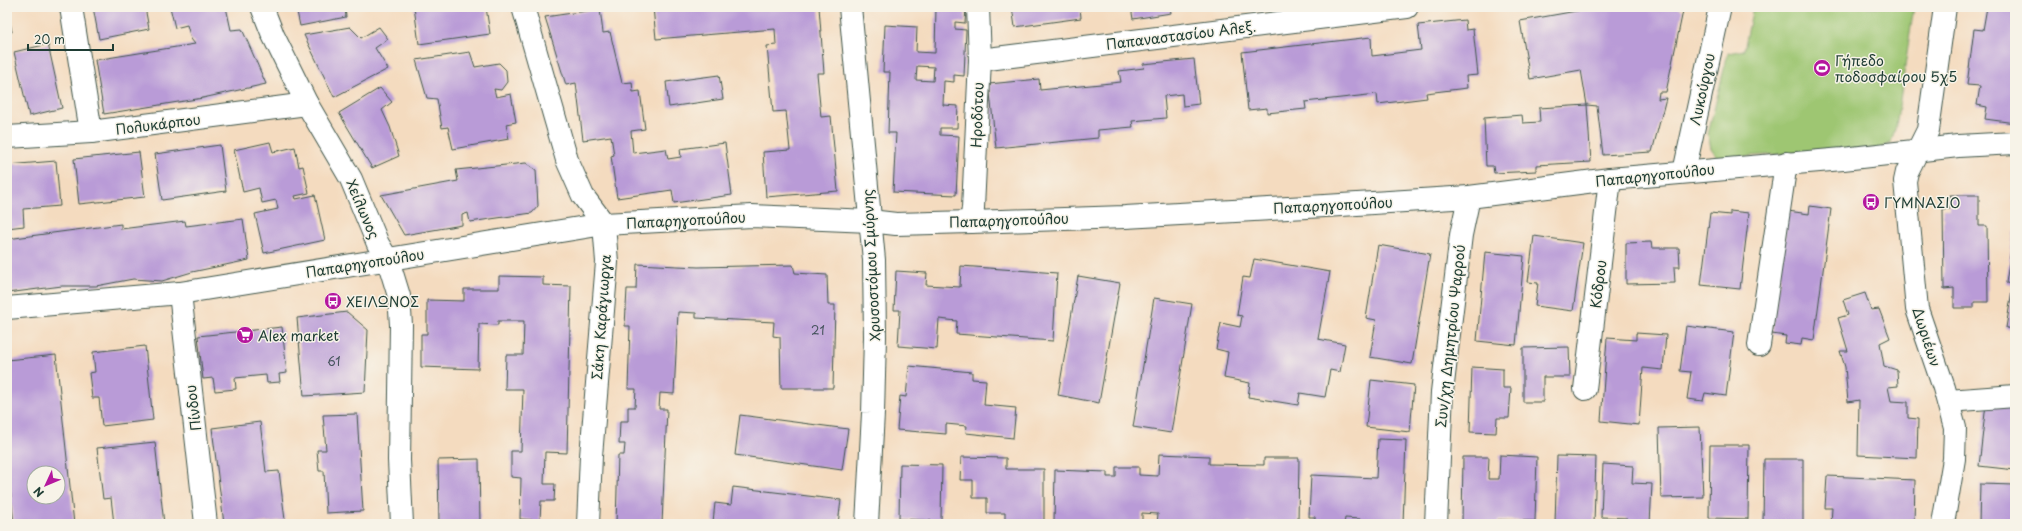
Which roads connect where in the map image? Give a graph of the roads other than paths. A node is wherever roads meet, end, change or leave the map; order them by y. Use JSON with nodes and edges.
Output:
{"nodes":[{"id":1,"x":71,"y":7,"type":"edge"},
{"id":2,"x":262,"y":7,"type":"edge"},
{"id":3,"x":523,"y":7,"type":"edge"},
{"id":4,"x":850,"y":7,"type":"edge"},
{"id":5,"x":978,"y":7,"type":"edge"},
{"id":6,"x":1407,"y":7,"type":"edge"},
{"id":7,"x":1720,"y":7,"type":"edge"},
{"id":8,"x":1945,"y":7,"type":"edge"},
{"id":9,"x":980,"y":60,"type":"junction"},
{"id":10,"x":307,"y":104,"type":"junction"},
{"id":11,"x":91,"y":132,"type":"junction"},
{"id":12,"x":7,"y":137,"type":"edge"},
{"id":13,"x":2015,"y":143,"type":"edge"},
{"id":14,"x":1917,"y":150,"type":"junction"},
{"id":15,"x":1786,"y":163,"type":"junction"},
{"id":16,"x":1684,"y":172,"type":"junction"},
{"id":17,"x":1610,"y":179,"type":"junction"},
{"id":18,"x":1469,"y":197,"type":"junction"},
{"id":19,"x":870,"y":221,"type":"junction"},
{"id":20,"x":971,"y":222,"type":"junction"},
{"id":21,"x":604,"y":224,"type":"junction"},
{"id":22,"x":388,"y":260,"type":"junction"},
{"id":23,"x":180,"y":293,"type":"junction"},
{"id":24,"x":7,"y":308,"type":"edge"},
{"id":25,"x":1759,"y":345,"type":"dead end"},
{"id":26,"x":1586,"y":389,"type":"dead end"},
{"id":27,"x":2015,"y":396,"type":"edge"},
{"id":28,"x":1948,"y":401,"type":"junction"},
{"id":29,"x":206,"y":524,"type":"edge"},
{"id":30,"x":402,"y":524,"type":"edge"},
{"id":31,"x":588,"y":524,"type":"edge"},
{"id":32,"x":867,"y":524,"type":"edge"},
{"id":33,"x":1436,"y":524,"type":"edge"},
{"id":34,"x":1943,"y":524,"type":"edge"}],
"edges":[{"from":1,"to":11,"type":"street"},
{"from":2,"to":10,"type":"street","name":"Χείλωνος"},
{"from":3,"to":21,"type":"street"},
{"from":4,"to":19,"type":"street","name":"Χρυσοστόμου Σμύρνης"},
{"from":5,"to":9,"type":"street","name":"Ηροδότου"},
{"from":6,"to":9,"type":"street","name":"Παπαναστασίου Αλεξ."},
{"from":7,"to":16,"type":"street","name":"Λυκούργου"},
{"from":8,"to":14,"type":"street","name":"Δωριέων"},
{"from":9,"to":20,"type":"street","name":"Ηροδότου"},
{"from":10,"to":11,"type":"street","name":"Πολυκάρπου"},
{"from":10,"to":22,"type":"street","name":"Χείλωνος"},
{"from":11,"to":12,"type":"street","name":"Πολυκάρπου"},
{"from":13,"to":14,"type":"street","name":"Παπαρηγοπούλου"},
{"from":14,"to":15,"type":"street","name":"Παπαρηγοπούλου"},
{"from":14,"to":28,"type":"street","name":"Δωριέων"},
{"from":15,"to":16,"type":"street","name":"Παπαρηγοπούλου"},
{"from":15,"to":25,"type":"street"},
{"from":16,"to":17,"type":"street","name":"Παπαρηγοπούλου"},
{"from":17,"to":18,"type":"street","name":"Παπαρηγοπούλου"},
{"from":17,"to":26,"type":"street","name":"Κόδρου"},
{"from":18,"to":20,"type":"street","name":"Παπαρηγοπούλου"},
{"from":18,"to":33,"type":"street","name":"Συν/χη Δημητρίου Ψαρρού"},
{"from":19,"to":20,"type":"street","name":"Παπαρηγοπούλου"},
{"from":19,"to":21,"type":"street","name":"Παπαρηγοπούλου"},
{"from":19,"to":32,"type":"street","name":"Χρυσοστόμου Σμύρνης"},
{"from":21,"to":22,"type":"street","name":"Παπαρηγοπούλου"},
{"from":21,"to":31,"type":"street","name":"Σάκη Καράγιωργα"},
{"from":22,"to":23,"type":"street","name":"Παπαρηγοπούλου"},
{"from":22,"to":30,"type":"street","name":"Χείλωνος"},
{"from":23,"to":24,"type":"street","name":"Παπαρηγοπούλου"},
{"from":23,"to":29,"type":"street","name":"Πίνδου"},
{"from":27,"to":28,"type":"street"},
{"from":28,"to":34,"type":"street","name":"Δωριέων"}]}
